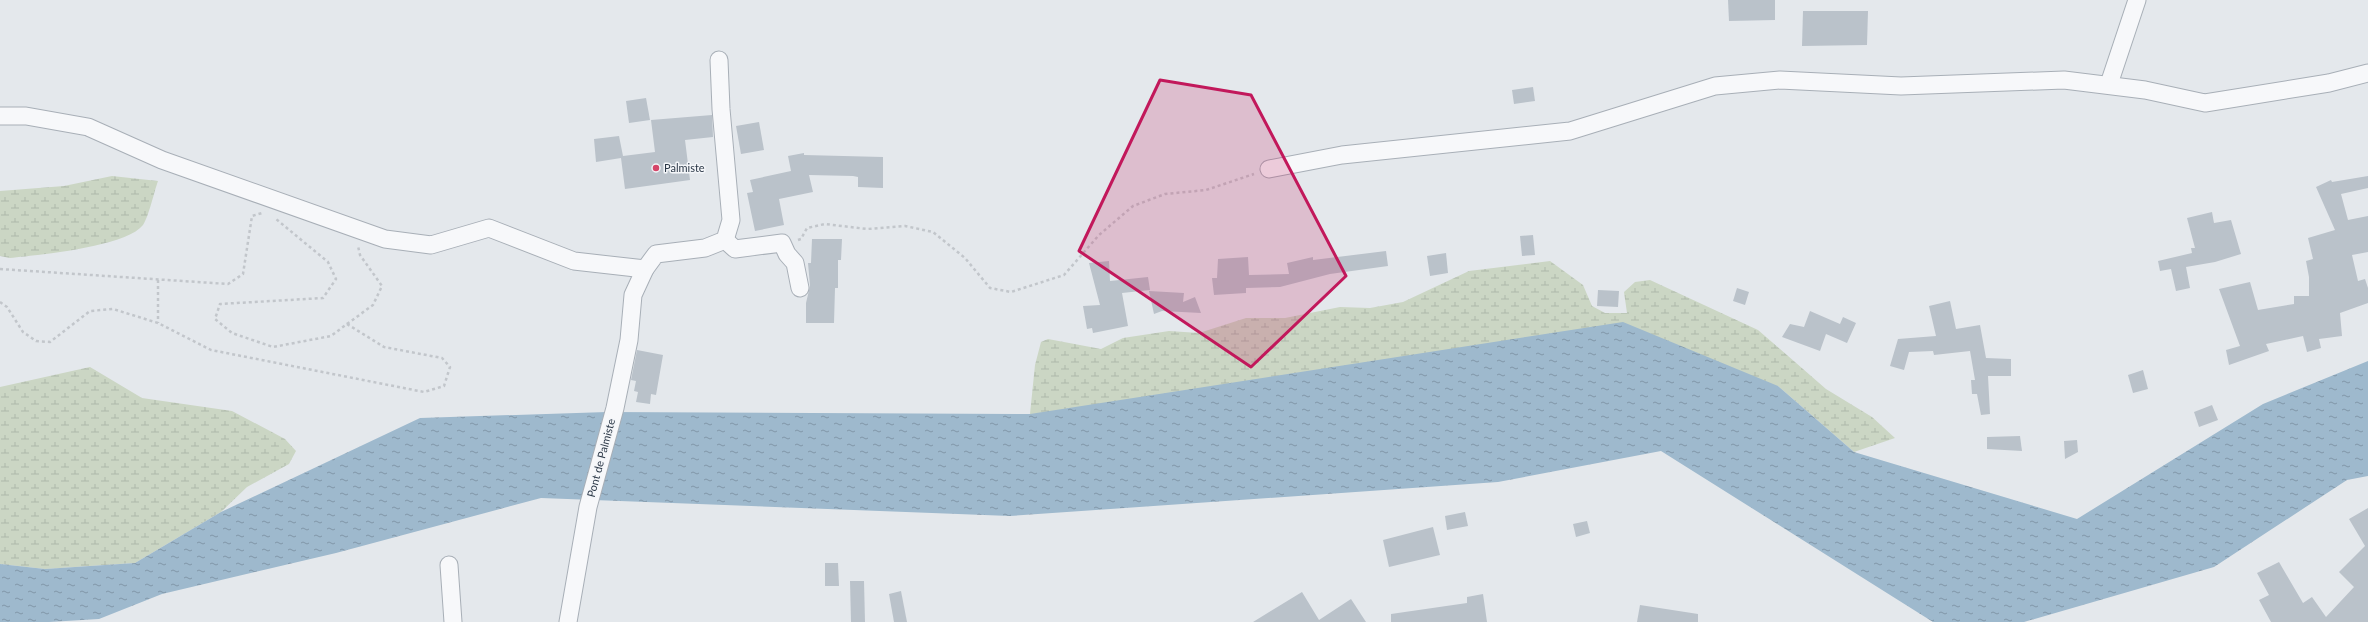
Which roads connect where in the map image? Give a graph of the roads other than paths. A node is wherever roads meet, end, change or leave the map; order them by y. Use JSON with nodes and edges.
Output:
{"nodes":[{"id":1,"x":2137,"y":0,"type":"edge"},
{"id":2,"x":720,"y":60,"type":"dead end"},
{"id":3,"x":2368,"y":73,"type":"edge"},
{"id":4,"x":2108,"y":84,"type":"junction"},
{"id":5,"x":0,"y":116,"type":"edge"},
{"id":6,"x":1269,"y":169,"type":"road end"},
{"id":7,"x":724,"y":240,"type":"junction"},
{"id":8,"x":645,"y":269,"type":"junction"},
{"id":9,"x":800,"y":288,"type":"dead end"},
{"id":10,"x":449,"y":565,"type":"dead end"},
{"id":11,"x":453,"y":622,"type":"edge"},
{"id":12,"x":568,"y":622,"type":"edge"}],
"edges":[{"from":1,"to":4,"type":"street"},
{"from":2,"to":7,"type":"street"},
{"from":3,"to":4,"type":"street"},
{"from":4,"to":6,"type":"street"},
{"from":5,"to":8,"type":"street"},
{"from":7,"to":8,"type":"street","name":"Pont de Palmiste"},
{"from":7,"to":9,"type":"street"},
{"from":8,"to":12,"type":"street","name":"Pont de Palmiste"},
{"from":10,"to":11,"type":"street"}]}
